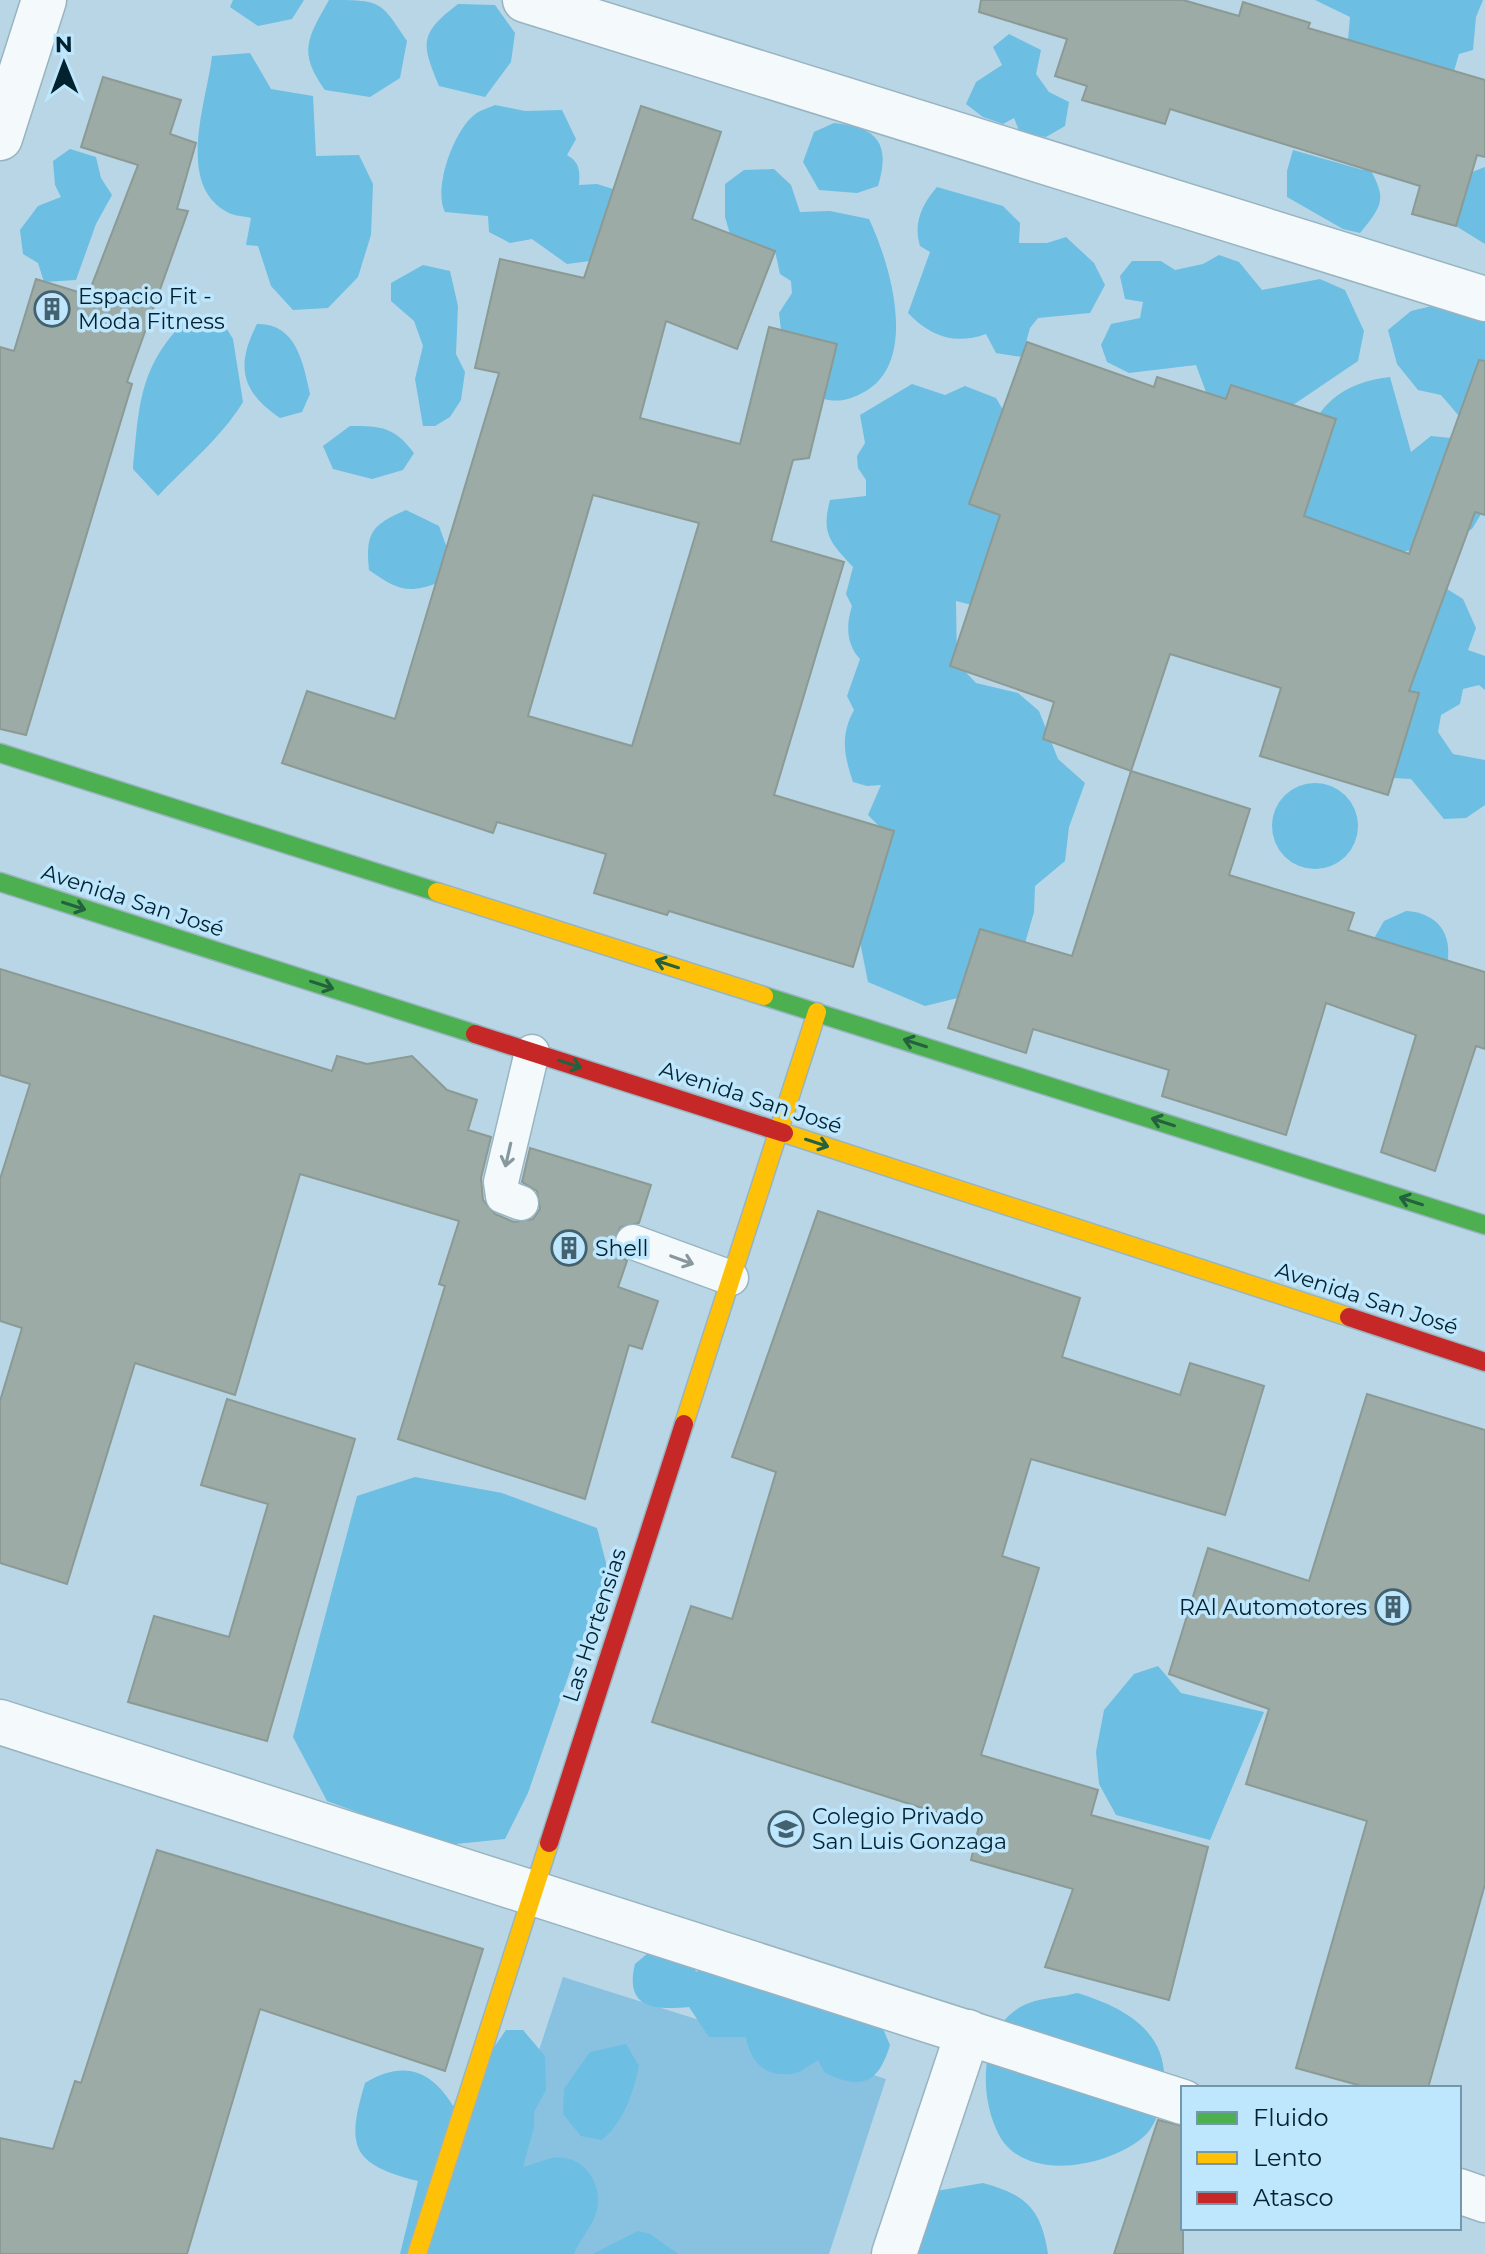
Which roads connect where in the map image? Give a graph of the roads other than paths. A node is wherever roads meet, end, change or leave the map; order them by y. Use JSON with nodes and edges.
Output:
{"nodes":[{"id":1,"x":44,"y":0,"type":"edge"},
{"id":2,"x":525,"y":0,"type":"edge"},
{"id":3,"x":0,"y":138,"type":"edge"},
{"id":4,"x":1485,"y":299,"type":"edge"},
{"id":5,"x":0,"y":753,"type":"edge"},
{"id":6,"x":0,"y":882,"type":"edge"},
{"id":7,"x":817,"y":1012,"type":"junction"},
{"id":8,"x":532,"y":1052,"type":"junction"},
{"id":9,"x":778,"y":1131,"type":"junction"},
{"id":10,"x":521,"y":1203,"type":"dead end"},
{"id":11,"x":1485,"y":1225,"type":"edge"},
{"id":12,"x":633,"y":1242,"type":"dead end"},
{"id":13,"x":731,"y":1278,"type":"junction"},
{"id":14,"x":1485,"y":1362,"type":"edge"},
{"id":15,"x":0,"y":1722,"type":"edge"},
{"id":16,"x":534,"y":1891,"type":"junction"},
{"id":17,"x":968,"y":2032,"type":"junction"},
{"id":18,"x":1181,"y":2101,"type":"edge"},
{"id":19,"x":1461,"y":2192,"type":"edge"},
{"id":20,"x":1485,"y":2200,"type":"edge"},
{"id":21,"x":417,"y":2254,"type":"edge"},
{"id":22,"x":894,"y":2254,"type":"edge"}],
"edges":[{"from":1,"to":3,"type":"street"},
{"from":2,"to":4,"type":"street"},
{"from":7,"to":5,"type":"street","one_way":true},
{"from":6,"to":8,"type":"street","name":"Avenida San José","one_way":true},
{"from":7,"to":9,"type":"street","name":"Las Hortensias"},
{"from":11,"to":7,"type":"street","one_way":true},
{"from":8,"to":9,"type":"street","name":"Avenida San José","one_way":true},
{"from":8,"to":10,"type":"lane","one_way":true},
{"from":9,"to":13,"type":"street","name":"Las Hortensias"},
{"from":9,"to":14,"type":"street","name":"Avenida San José","one_way":true},
{"from":12,"to":13,"type":"lane","one_way":true},
{"from":13,"to":16,"type":"street","name":"Las Hortensias"},
{"from":15,"to":16,"type":"street"},
{"from":16,"to":17,"type":"street"},
{"from":16,"to":21,"type":"street","name":"Las Hortensias"},
{"from":17,"to":18,"type":"street"},
{"from":17,"to":22,"type":"street"},
{"from":19,"to":20,"type":"street"}]}
